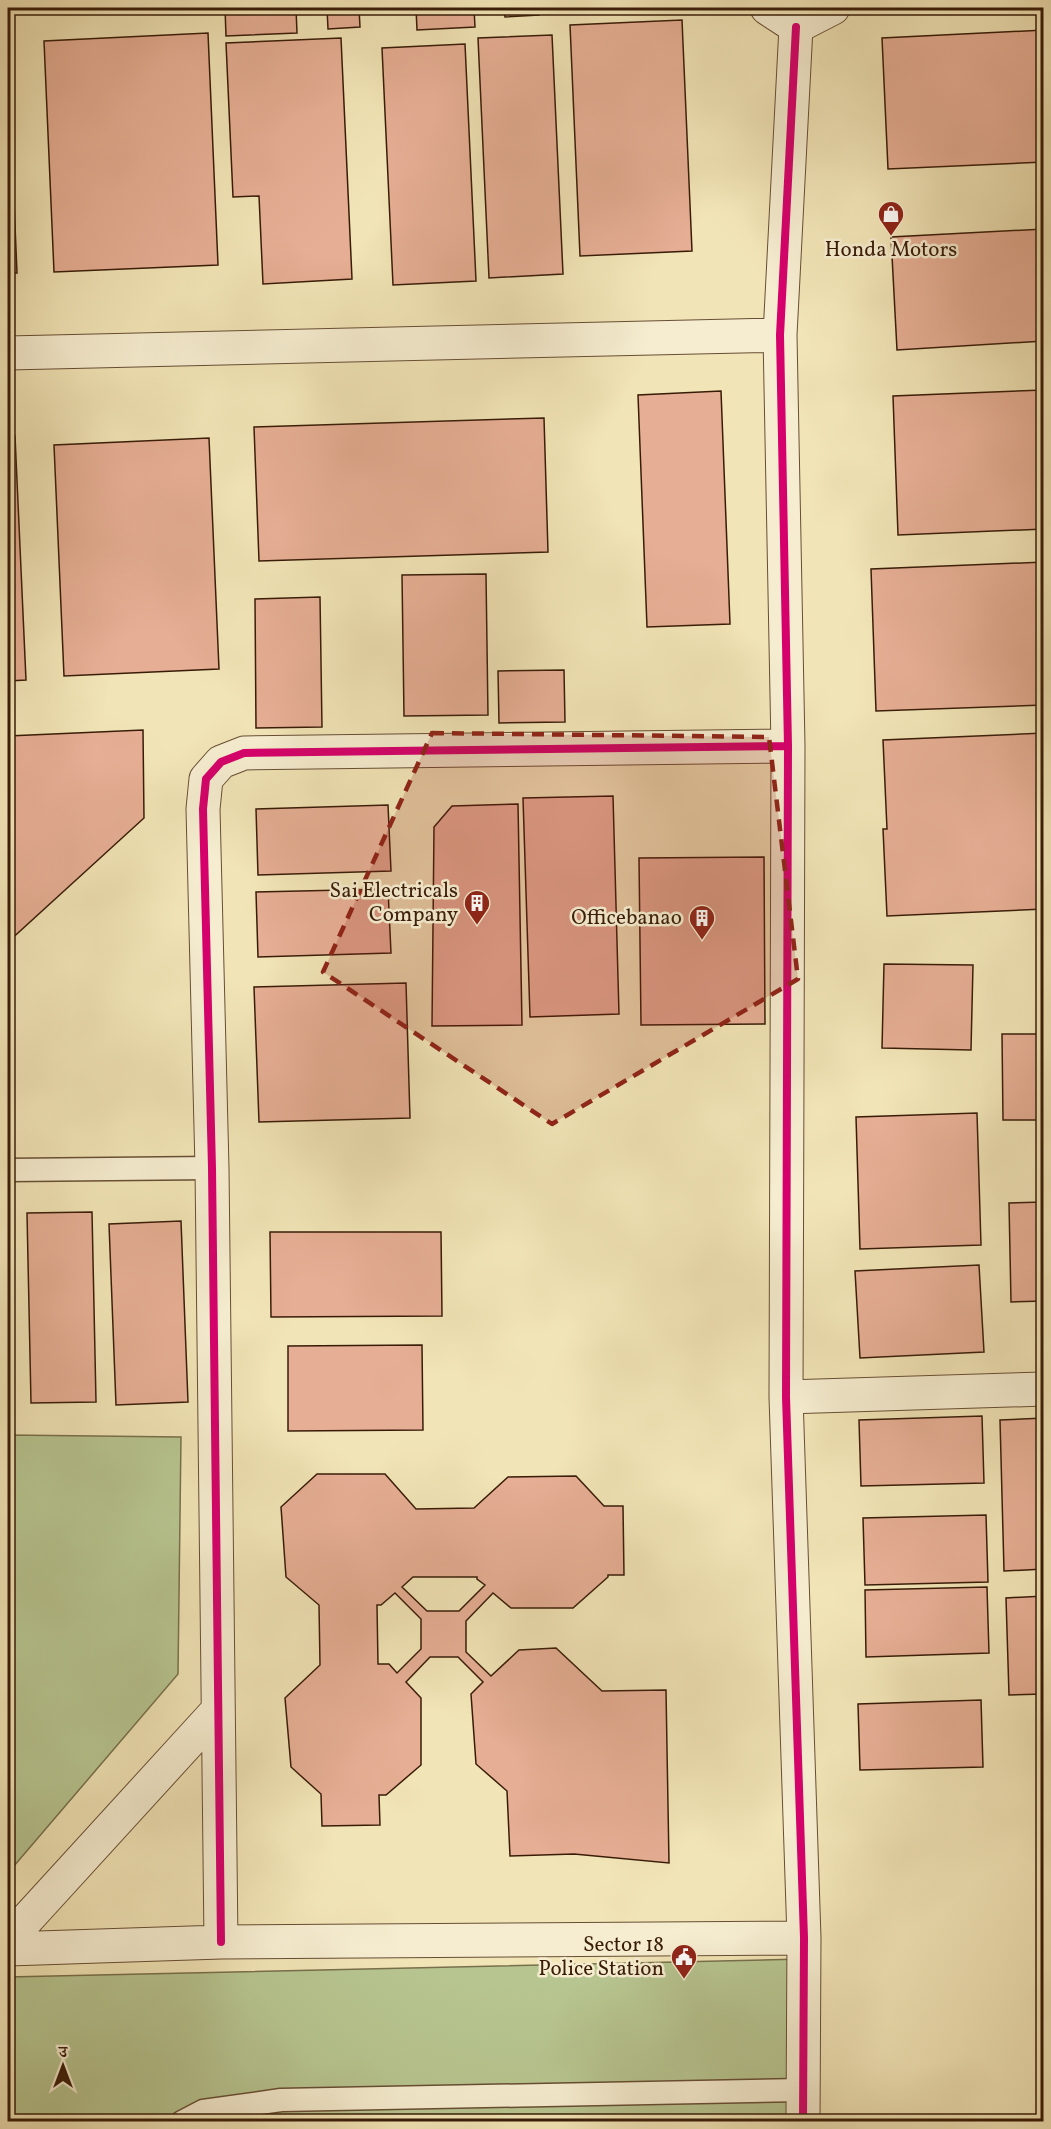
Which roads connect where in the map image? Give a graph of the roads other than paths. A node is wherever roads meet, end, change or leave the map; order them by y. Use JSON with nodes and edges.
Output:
{"nodes":[{"id":1,"x":767,"y":8,"type":"edge"},
{"id":2,"x":833,"y":8,"type":"edge"},
{"id":3,"x":796,"y":27,"type":"junction"},
{"id":4,"x":780,"y":335,"type":"junction"},
{"id":5,"x":8,"y":353,"type":"edge"},
{"id":6,"x":788,"y":746,"type":"junction"},
{"id":7,"x":213,"y":1168,"type":"junction"},
{"id":8,"x":8,"y":1170,"type":"edge"},
{"id":9,"x":1044,"y":1389,"type":"edge"},
{"id":10,"x":786,"y":1397,"type":"junction"},
{"id":11,"x":218,"y":1710,"type":"junction"},
{"id":12,"x":804,"y":1938,"type":"junction"},
{"id":13,"x":8,"y":1940,"type":"edge"},
{"id":14,"x":220,"y":1942,"type":"junction"},
{"id":15,"x":8,"y":1949,"type":"edge"},
{"id":16,"x":802,"y":2106,"type":"edge"},
{"id":17,"x":182,"y":2121,"type":"edge"}],
"edges":[{"from":1,"to":3,"type":"street"},
{"from":2,"to":3,"type":"street"},
{"from":3,"to":4,"type":"street"},
{"from":4,"to":5,"type":"street"},
{"from":4,"to":6,"type":"street"},
{"from":6,"to":7,"type":"street"},
{"from":6,"to":10,"type":"street"},
{"from":7,"to":8,"type":"lane"},
{"from":7,"to":11,"type":"street"},
{"from":9,"to":10,"type":"street"},
{"from":10,"to":12,"type":"street"},
{"from":11,"to":13,"type":"street"},
{"from":11,"to":14,"type":"street"},
{"from":12,"to":14,"type":"street"},
{"from":12,"to":16,"type":"street"},
{"from":14,"to":15,"type":"street"},
{"from":16,"to":17,"type":"lane"}]}
